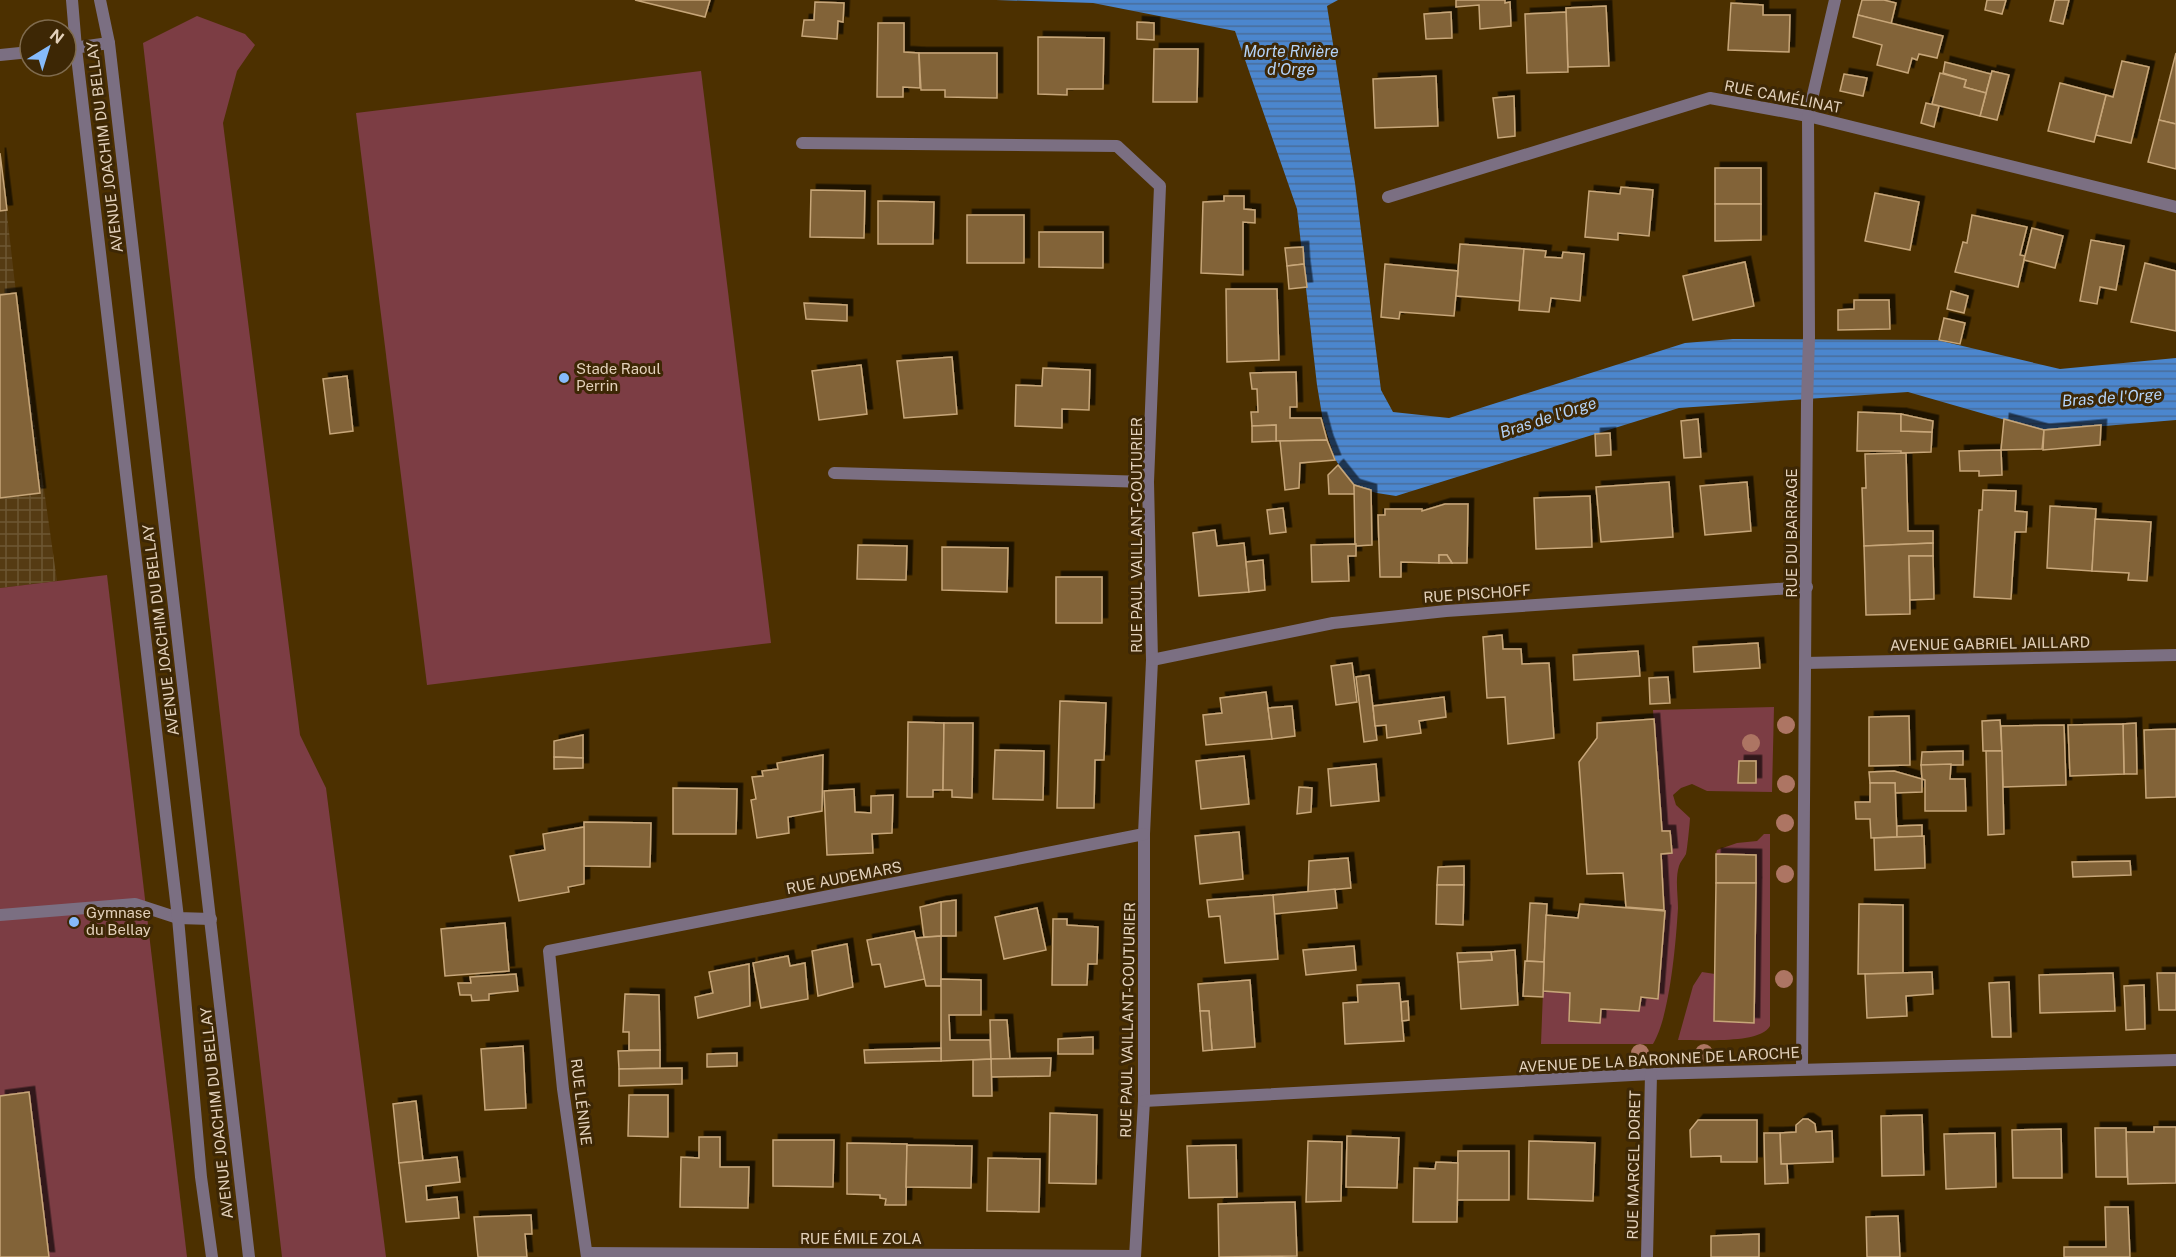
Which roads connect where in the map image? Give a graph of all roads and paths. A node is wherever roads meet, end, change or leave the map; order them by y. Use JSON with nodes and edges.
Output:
{"nodes":[{"id":1,"x":72,"y":0,"type":"edge"},
{"id":2,"x":100,"y":0,"type":"edge"},
{"id":3,"x":1835,"y":0,"type":"edge"},
{"id":4,"x":72,"y":18,"type":"edge"},
{"id":5,"x":109,"y":43,"type":"junction"},
{"id":6,"x":78,"y":47,"type":"edge"},
{"id":7,"x":18,"y":54,"type":"edge"},
{"id":8,"x":0,"y":56,"type":"edge"},
{"id":9,"x":75,"y":78,"type":"edge"},
{"id":10,"x":1808,"y":116,"type":"junction"},
{"id":11,"x":802,"y":142,"type":"dead end"},
{"id":12,"x":1388,"y":197,"type":"dead end"},
{"id":13,"x":2176,"y":207,"type":"edge"},
{"id":14,"x":834,"y":473,"type":"dead end"},
{"id":15,"x":1148,"y":482,"type":"junction"},
{"id":16,"x":1807,"y":587,"type":"junction"},
{"id":17,"x":2176,"y":655,"type":"edge"},
{"id":18,"x":1152,"y":660,"type":"junction"},
{"id":19,"x":1805,"y":663,"type":"junction"},
{"id":20,"x":1144,"y":834,"type":"junction"},
{"id":21,"x":0,"y":915,"type":"edge"},
{"id":22,"x":178,"y":918,"type":"junction"},
{"id":23,"x":211,"y":919,"type":"junction"},
{"id":24,"x":549,"y":951,"type":"joint"},
{"id":25,"x":2176,"y":1060,"type":"edge"},
{"id":26,"x":1802,"y":1069,"type":"junction"},
{"id":27,"x":1651,"y":1074,"type":"junction"},
{"id":28,"x":1144,"y":1101,"type":"junction"},
{"id":29,"x":587,"y":1255,"type":"edge"},
{"id":30,"x":1135,"y":1256,"type":"edge"},
{"id":31,"x":212,"y":1257,"type":"edge"},
{"id":32,"x":249,"y":1257,"type":"edge"},
{"id":33,"x":1647,"y":1257,"type":"edge"}],
"edges":[{"from":1,"to":4,"type":"street","name":"AVENUE JOACHIM DU BELLAY"},
{"from":2,"to":5,"type":"street","name":"AVENUE JOACHIM DU BELLAY"},
{"from":3,"to":10,"type":"street","name":"RUE DU BARRAGE"},
{"from":5,"to":6,"type":"street"},
{"from":5,"to":23,"type":"street","name":"AVENUE JOACHIM DU BELLAY"},
{"from":7,"to":8,"type":"street"},
{"from":9,"to":22,"type":"street","name":"AVENUE JOACHIM DU BELLAY"},
{"from":10,"to":12,"type":"street","name":"RUE CAMÉLINAT"},
{"from":10,"to":13,"type":"street","name":"RUE CAMÉLINAT"},
{"from":10,"to":16,"type":"street","name":"RUE DU BARRAGE"},
{"from":11,"to":15,"type":"street","name":"RUE PAUL VAILLANT-COUTURIER"},
{"from":14,"to":15,"type":"street"},
{"from":15,"to":18,"type":"street","name":"RUE PAUL VAILLANT-COUTURIER"},
{"from":16,"to":18,"type":"street","name":"RUE PISCHOFF"},
{"from":16,"to":19,"type":"street","name":"RUE DU BARRAGE"},
{"from":17,"to":19,"type":"street","name":"AVENUE GABRIEL JAILLARD"},
{"from":18,"to":20,"type":"street","name":"RUE PAUL VAILLANT-COUTURIER"},
{"from":19,"to":26,"type":"street","name":"RUE DU BARRAGE"},
{"from":20,"to":24,"type":"street","name":"RUE AUDEMARS"},
{"from":20,"to":28,"type":"street","name":"RUE PAUL VAILLANT-COUTURIER"},
{"from":21,"to":22,"type":"street"},
{"from":22,"to":23,"type":"street"},
{"from":22,"to":31,"type":"street","name":"AVENUE JOACHIM DU BELLAY"},
{"from":23,"to":32,"type":"street","name":"AVENUE JOACHIM DU BELLAY"},
{"from":24,"to":29,"type":"street","name":"RUE LÉNINE"},
{"from":25,"to":26,"type":"street","name":"AVENUE DE LA BARONNE DE LAROCHE"},
{"from":26,"to":27,"type":"street","name":"AVENUE DE LA BARONNE DE LAROCHE"},
{"from":27,"to":28,"type":"street","name":"AVENUE DE LA BARONNE DE LAROCHE"},
{"from":27,"to":33,"type":"street","name":"RUE MARCEL DORET"},
{"from":28,"to":30,"type":"street","name":"RUE PAUL VAILLANT-COUTURIER"},
{"from":29,"to":30,"type":"street","name":"RUE ÉMILE ZOLA"}]}
